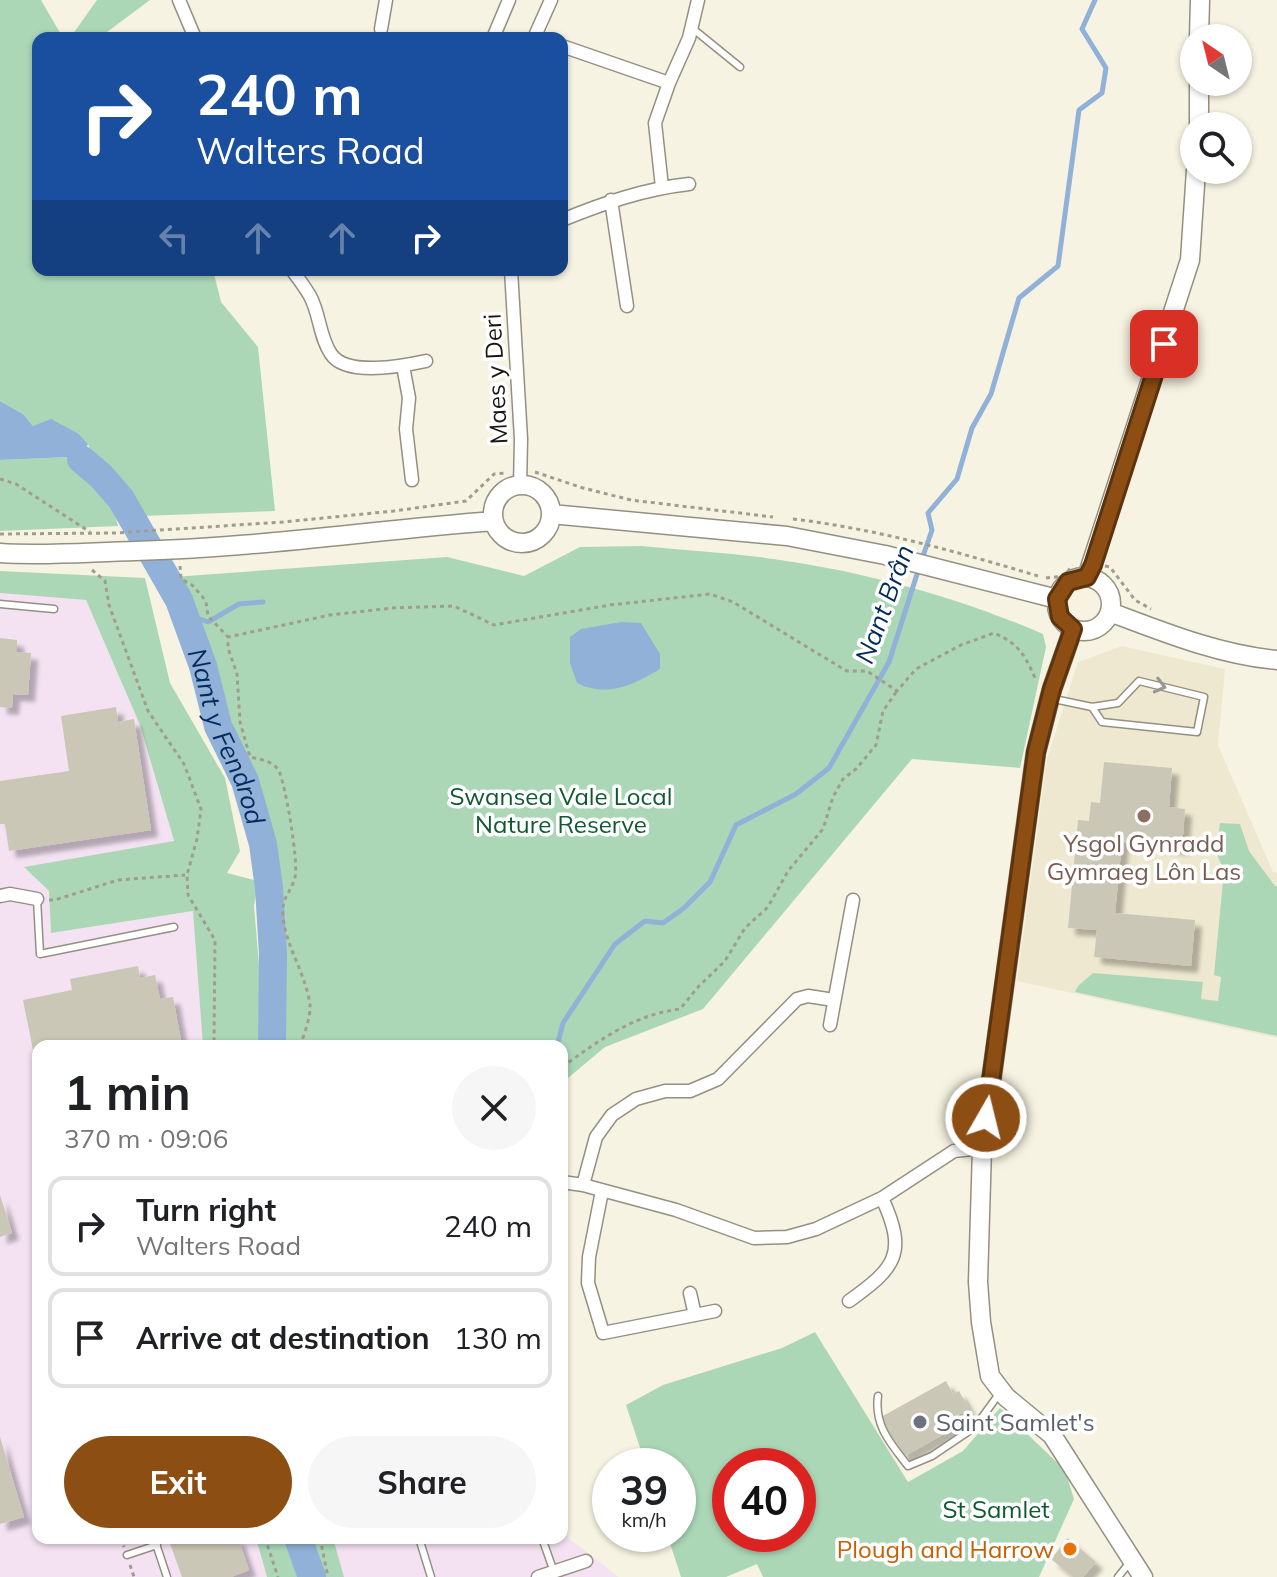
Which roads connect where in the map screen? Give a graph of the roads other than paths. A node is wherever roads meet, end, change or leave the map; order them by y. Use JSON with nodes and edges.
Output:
{"nodes":[{"id":1,"x":179,"y":0,"type":"edge"},
{"id":2,"x":509,"y":0,"type":"edge"},
{"id":3,"x":551,"y":0,"type":"edge"},
{"id":4,"x":698,"y":0,"type":"edge"},
{"id":5,"x":1200,"y":0,"type":"edge"},
{"id":6,"x":381,"y":1,"type":"edge"},
{"id":7,"x":1199,"y":24,"type":"edge"},
{"id":8,"x":692,"y":28,"type":"junction"},
{"id":9,"x":381,"y":29,"type":"dead end"},
{"id":10,"x":192,"y":32,"type":"edge"},
{"id":11,"x":496,"y":32,"type":"edge"},
{"id":12,"x":539,"y":32,"type":"edge"},
{"id":13,"x":568,"y":48,"type":"edge"},
{"id":14,"x":740,"y":67,"type":"dead end"},
{"id":15,"x":669,"y":83,"type":"junction"},
{"id":16,"x":689,"y":184,"type":"dead end"},
{"id":17,"x":1195,"y":184,"type":"edge"},
{"id":18,"x":662,"y":187,"type":"junction"},
{"id":19,"x":611,"y":200,"type":"junction"},
{"id":20,"x":568,"y":218,"type":"edge"},
{"id":21,"x":296,"y":276,"type":"edge"},
{"id":22,"x":511,"y":276,"type":"edge"},
{"id":23,"x":627,"y":306,"type":"dead end"},
{"id":24,"x":426,"y":361,"type":"dead end"},
{"id":25,"x":403,"y":366,"type":"junction"},
{"id":26,"x":412,"y":480,"type":"dead end"},
{"id":27,"x":520,"y":486,"type":"junction"},
{"id":28,"x":551,"y":514,"type":"junction"},
{"id":29,"x":494,"y":521,"type":"junction"},
{"id":30,"x":0,"y":553,"type":"edge"},
{"id":31,"x":1087,"y":577,"type":"junction"},
{"id":32,"x":1057,"y":599,"type":"junction"},
{"id":33,"x":0,"y":604,"type":"edge"},
{"id":34,"x":54,"y":609,"type":"dead end"},
{"id":35,"x":1110,"y":612,"type":"junction"},
{"id":36,"x":1073,"y":629,"type":"junction"},
{"id":37,"x":1277,"y":660,"type":"edge"},
{"id":38,"x":1051,"y":694,"type":"junction"},
{"id":39,"x":1092,"y":707,"type":"junction"},
{"id":40,"x":0,"y":896,"type":"edge"},
{"id":41,"x":37,"y":899,"type":"joint"},
{"id":42,"x":853,"y":900,"type":"dead end"},
{"id":43,"x":174,"y":927,"type":"dead end"},
{"id":44,"x":834,"y":1000,"type":"junction"},
{"id":45,"x":830,"y":1025,"type":"dead end"},
{"id":46,"x":982,"y":1148,"type":"junction"},
{"id":47,"x":568,"y":1183,"type":"edge"},
{"id":48,"x":583,"y":1185,"type":"junction"},
{"id":49,"x":602,"y":1191,"type":"junction"},
{"id":50,"x":882,"y":1198,"type":"junction"},
{"id":51,"x":690,"y":1293,"type":"dead end"},
{"id":52,"x":849,"y":1301,"type":"dead end"},
{"id":53,"x":715,"y":1311,"type":"dead end"},
{"id":54,"x":695,"y":1315,"type":"junction"},
{"id":55,"x":1001,"y":1391,"type":"junction"},
{"id":56,"x":878,"y":1396,"type":"dead end"},
{"id":57,"x":150,"y":1544,"type":"edge"},
{"id":58,"x":157,"y":1544,"type":"edge"},
{"id":59,"x":421,"y":1544,"type":"edge"},
{"id":60,"x":544,"y":1544,"type":"edge"},
{"id":61,"x":127,"y":1555,"type":"dead end"},
{"id":62,"x":1132,"y":1560,"type":"junction"},
{"id":63,"x":586,"y":1561,"type":"dead end"},
{"id":64,"x":554,"y":1572,"type":"junction"},
{"id":65,"x":167,"y":1577,"type":"edge"},
{"id":66,"x":431,"y":1577,"type":"edge"},
{"id":67,"x":538,"y":1577,"type":"edge"},
{"id":68,"x":1118,"y":1577,"type":"edge"},
{"id":69,"x":1143,"y":1577,"type":"edge"}],
"edges":[{"from":1,"to":10,"type":"street"},
{"from":2,"to":11,"type":"street"},
{"from":3,"to":12,"type":"street"},
{"from":4,"to":8,"type":"street"},
{"from":5,"to":7,"type":"main road"},
{"from":6,"to":9,"type":"street"},
{"from":8,"to":14,"type":"lane"},
{"from":8,"to":15,"type":"street"},
{"from":13,"to":15,"type":"street"},
{"from":15,"to":18,"type":"street"},
{"from":16,"to":18,"type":"street"},
{"from":17,"to":31,"type":"main road"},
{"from":18,"to":19,"type":"street"},
{"from":19,"to":20,"type":"street"},
{"from":19,"to":23,"type":"street"},
{"from":21,"to":25,"type":"street"},
{"from":22,"to":27,"type":"street","name":"Maes y Deri"},
{"from":24,"to":25,"type":"street"},
{"from":25,"to":26,"type":"street"},
{"from":27,"to":28,"type":"main road"},
{"from":27,"to":29,"type":"main road"},
{"from":28,"to":29,"type":"main road"},
{"from":28,"to":32,"type":"main road"},
{"from":29,"to":30,"type":"main road"},
{"from":31,"to":32,"type":"main road"},
{"from":31,"to":35,"type":"main road"},
{"from":32,"to":36,"type":"main road"},
{"from":33,"to":34,"type":"lane"},
{"from":35,"to":36,"type":"main road"},
{"from":35,"to":37,"type":"main road"},
{"from":36,"to":38,"type":"main road"},
{"from":38,"to":39,"type":"lane"},
{"from":38,"to":46,"type":"main road"},
{"from":39,"to":39,"type":"lane","one_way":true},
{"from":40,"to":41,"type":"street"},
{"from":41,"to":43,"type":"lane"},
{"from":42,"to":44,"type":"street"},
{"from":44,"to":45,"type":"street"},
{"from":44,"to":48,"type":"street"},
{"from":46,"to":50,"type":"street"},
{"from":46,"to":55,"type":"main road"},
{"from":47,"to":48,"type":"street"},
{"from":48,"to":49,"type":"street"},
{"from":49,"to":50,"type":"street"},
{"from":49,"to":54,"type":"street"},
{"from":50,"to":52,"type":"street"},
{"from":51,"to":54,"type":"street"},
{"from":53,"to":54,"type":"street"},
{"from":55,"to":56,"type":"lane"},
{"from":55,"to":62,"type":"main road"},
{"from":57,"to":61,"type":"lane"},
{"from":58,"to":65,"type":"lane"},
{"from":59,"to":66,"type":"lane"},
{"from":60,"to":64,"type":"lane"},
{"from":62,"to":68,"type":"lane"},
{"from":62,"to":69,"type":"main road"},
{"from":63,"to":64,"type":"street"},
{"from":64,"to":67,"type":"street"}]}
